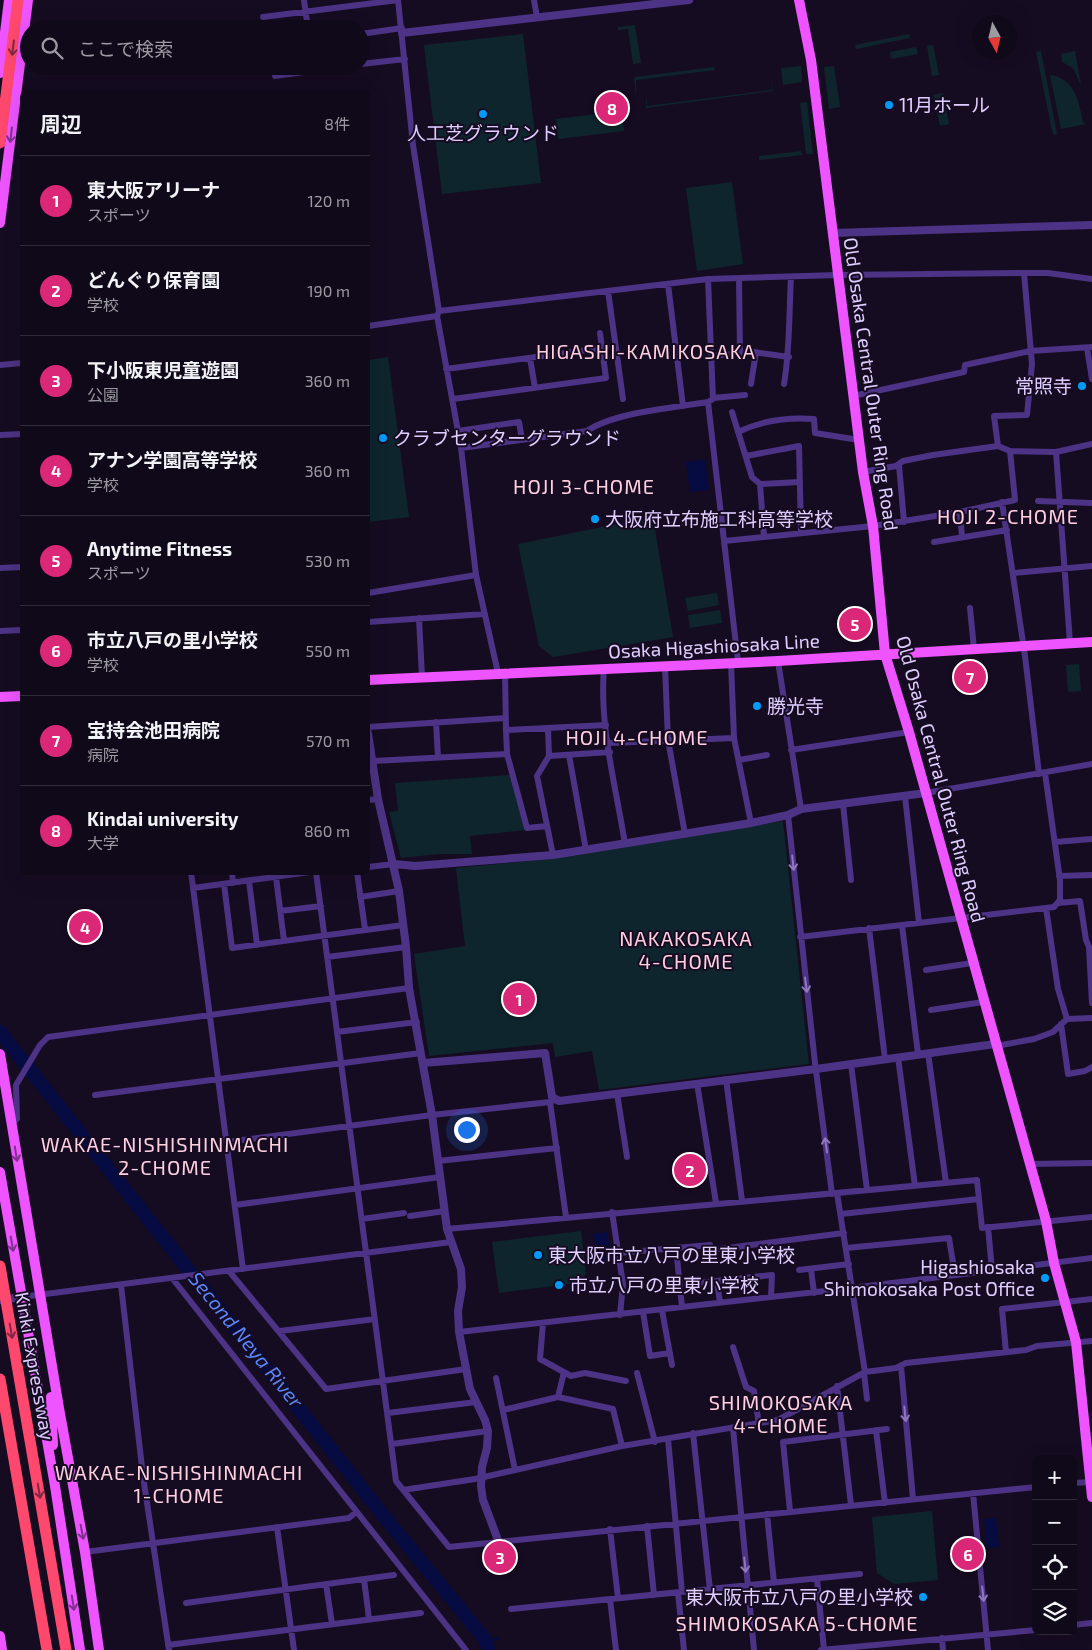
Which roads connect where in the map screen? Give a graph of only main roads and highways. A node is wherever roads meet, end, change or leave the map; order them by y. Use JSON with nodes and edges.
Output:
{"nodes":[{"id":1,"x":9,"y":0,"type":"edge"},
{"id":2,"x":18,"y":0,"type":"edge"},
{"id":3,"x":28,"y":0,"type":"edge"},
{"id":4,"x":799,"y":0,"type":"edge"},
{"id":5,"x":25,"y":20,"type":"edge"},
{"id":6,"x":20,"y":64,"type":"edge"},
{"id":7,"x":0,"y":73,"type":"edge"},
{"id":8,"x":0,"y":143,"type":"edge"},
{"id":9,"x":0,"y":223,"type":"edge"},
{"id":10,"x":1092,"y":642,"type":"edge"},
{"id":11,"x":885,"y":654,"type":"junction"},
{"id":12,"x":370,"y":680,"type":"edge"},
{"id":13,"x":20,"y":696,"type":"edge"},
{"id":14,"x":0,"y":697,"type":"edge"},
{"id":15,"x":0,"y":1054,"type":"edge"},
{"id":16,"x":0,"y":1172,"type":"edge"},
{"id":17,"x":0,"y":1266,"type":"edge"},
{"id":18,"x":50,"y":1353,"type":"junction"},
{"id":19,"x":0,"y":1379,"type":"edge"},
{"id":20,"x":1091,"y":1482,"type":"edge"},
{"id":21,"x":55,"y":1486,"type":"junction"},
{"id":22,"x":1092,"y":1497,"type":"edge"},
{"id":23,"x":0,"y":1636,"type":"edge"},
{"id":24,"x":2,"y":1650,"type":"edge"},
{"id":25,"x":47,"y":1650,"type":"edge"},
{"id":26,"x":66,"y":1650,"type":"edge"},
{"id":27,"x":80,"y":1650,"type":"edge"},
{"id":28,"x":99,"y":1650,"type":"edge"}],
"edges":[{"from":1,"to":7,"type":"main road"},
{"from":2,"to":8,"type":"highway","one_way":true},
{"from":3,"to":5,"type":"main road","one_way":true},
{"from":4,"to":11,"type":"main road","name":"Old Osaka Central Outer Ring Road"},
{"from":6,"to":9,"type":"main road","one_way":true},
{"from":10,"to":11,"type":"main road","name":"Osaka Higashiosaka Line"},
{"from":11,"to":12,"type":"main road","name":"Osaka Higashiosaka Line"},
{"from":11,"to":20,"type":"main road","name":"Old Osaka Central Outer Ring Road"},
{"from":13,"to":14,"type":"main road"},
{"from":15,"to":18,"type":"main road","one_way":true},
{"from":16,"to":21,"type":"main road","one_way":true},
{"from":17,"to":26,"type":"highway","name":"Kinki Expressway","one_way":true},
{"from":18,"to":21,"type":"main road"},
{"from":18,"to":28,"type":"main road","one_way":true},
{"from":19,"to":25,"type":"highway","name":"Kinki Expressway"},
{"from":20,"to":22,"type":"main road","name":"Old Osaka Central Outer Ring Road"},
{"from":21,"to":27,"type":"main road","one_way":true},
{"from":23,"to":24,"type":"main road"}]}
